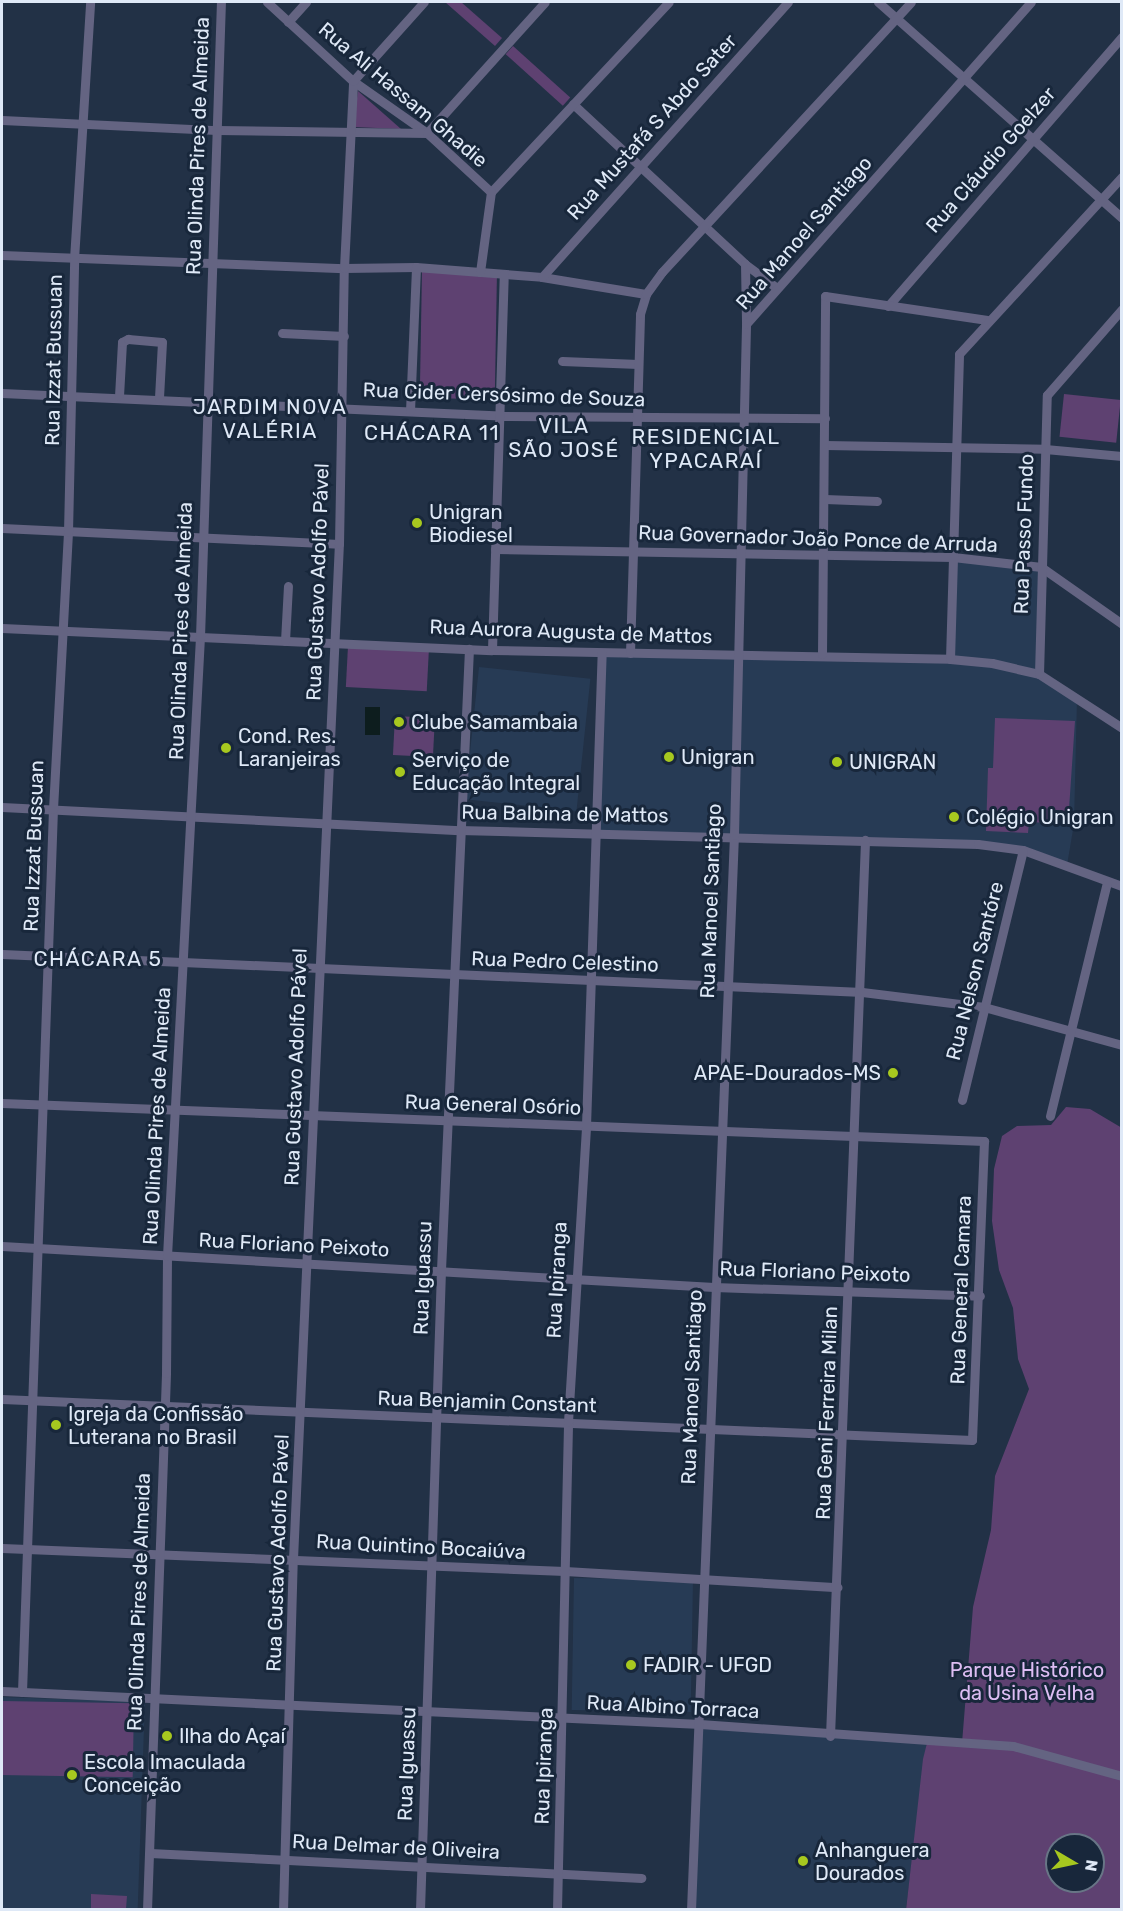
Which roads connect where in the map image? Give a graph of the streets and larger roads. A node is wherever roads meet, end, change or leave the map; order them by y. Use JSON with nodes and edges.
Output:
{"nodes":[{"id":1,"x":90,"y":2,"type":"edge"},
{"id":2,"x":221,"y":2,"type":"edge"},
{"id":3,"x":267,"y":2,"type":"edge"},
{"id":4,"x":306,"y":2,"type":"edge"},
{"id":5,"x":424,"y":2,"type":"edge"},
{"id":6,"x":545,"y":2,"type":"edge"},
{"id":7,"x":666,"y":2,"type":"edge"},
{"id":8,"x":788,"y":2,"type":"edge"},
{"id":9,"x":878,"y":2,"type":"edge"},
{"id":10,"x":911,"y":2,"type":"edge"},
{"id":11,"x":1031,"y":2,"type":"edge"},
{"id":12,"x":897,"y":18,"type":"junction"},
{"id":13,"x":288,"y":22,"type":"junction"},
{"id":14,"x":1122,"y":38,"type":"edge"},
{"id":15,"x":965,"y":78,"type":"junction"},
{"id":16,"x":353,"y":81,"type":"junction"},
{"id":17,"x":573,"y":104,"type":"junction"},
{"id":18,"x":2,"y":120,"type":"edge"},
{"id":19,"x":81,"y":123,"type":"junction"},
{"id":20,"x":217,"y":130,"type":"junction"},
{"id":21,"x":350,"y":131,"type":"junction"},
{"id":22,"x":427,"y":133,"type":"junction"},
{"id":23,"x":1033,"y":140,"type":"junction"},
{"id":24,"x":641,"y":165,"type":"junction"},
{"id":25,"x":1122,"y":177,"type":"edge"},
{"id":26,"x":491,"y":192,"type":"junction"},
{"id":27,"x":1101,"y":200,"type":"junction"},
{"id":28,"x":1122,"y":218,"type":"edge"},
{"id":29,"x":706,"y":225,"type":"junction"},
{"id":30,"x":2,"y":255,"type":"edge"},
{"id":31,"x":74,"y":259,"type":"junction"},
{"id":32,"x":213,"y":262,"type":"junction"},
{"id":33,"x":745,"y":264,"type":"junction"},
{"id":34,"x":416,"y":267,"type":"junction"},
{"id":35,"x":344,"y":268,"type":"junction"},
{"id":36,"x":480,"y":272,"type":"junction"},
{"id":37,"x":504,"y":274,"type":"junction"},
{"id":38,"x":542,"y":277,"type":"junction"},
{"id":39,"x":777,"y":288,"type":"junction"},
{"id":40,"x":646,"y":294,"type":"junction"},
{"id":41,"x":888,"y":306,"type":"junction"},
{"id":42,"x":1122,"y":309,"type":"edge"},
{"id":43,"x":987,"y":320,"type":"junction"},
{"id":44,"x":746,"y":324,"type":"junction"},
{"id":45,"x":282,"y":333,"type":"dead end"},
{"id":46,"x":344,"y":336,"type":"junction"},
{"id":47,"x":562,"y":361,"type":"dead end"},
{"id":48,"x":638,"y":364,"type":"junction"},
{"id":49,"x":2,"y":393,"type":"edge"},
{"id":50,"x":70,"y":395,"type":"junction"},
{"id":51,"x":119,"y":396,"type":"junction"},
{"id":52,"x":159,"y":398,"type":"junction"},
{"id":53,"x":207,"y":400,"type":"junction"},
{"id":54,"x":341,"y":406,"type":"junction"},
{"id":55,"x":410,"y":411,"type":"junction"},
{"id":56,"x":500,"y":416,"type":"junction"},
{"id":57,"x":743,"y":417,"type":"junction"},
{"id":58,"x":639,"y":418,"type":"junction"},
{"id":59,"x":825,"y":418,"type":"junction"},
{"id":60,"x":825,"y":445,"type":"junction"},
{"id":61,"x":958,"y":446,"type":"junction"},
{"id":62,"x":1045,"y":448,"type":"junction"},
{"id":63,"x":1122,"y":456,"type":"edge"},
{"id":64,"x":825,"y":499,"type":"junction"},
{"id":65,"x":877,"y":501,"type":"dead end"},
{"id":66,"x":2,"y":528,"type":"edge"},
{"id":67,"x":68,"y":532,"type":"junction"},
{"id":68,"x":203,"y":538,"type":"junction"},
{"id":69,"x":339,"y":544,"type":"junction"},
{"id":70,"x":495,"y":549,"type":"junction"},
{"id":71,"x":635,"y":550,"type":"junction"},
{"id":72,"x":739,"y":554,"type":"junction"},
{"id":73,"x":824,"y":555,"type":"junction"},
{"id":74,"x":953,"y":557,"type":"junction"},
{"id":75,"x":1041,"y":567,"type":"junction"},
{"id":76,"x":288,"y":585,"type":"dead end"},
{"id":77,"x":1122,"y":624,"type":"edge"},
{"id":78,"x":2,"y":628,"type":"edge"},
{"id":79,"x":62,"y":632,"type":"junction"},
{"id":80,"x":200,"y":637,"type":"junction"},
{"id":81,"x":285,"y":641,"type":"junction"},
{"id":82,"x":334,"y":641,"type":"junction"},
{"id":83,"x":469,"y":649,"type":"junction"},
{"id":84,"x":492,"y":650,"type":"junction"},
{"id":85,"x":602,"y":652,"type":"junction"},
{"id":86,"x":630,"y":653,"type":"junction"},
{"id":87,"x":822,"y":654,"type":"junction"},
{"id":88,"x":736,"y":655,"type":"junction"},
{"id":89,"x":950,"y":659,"type":"junction"},
{"id":90,"x":1038,"y":674,"type":"junction"},
{"id":91,"x":1121,"y":725,"type":"edge"},
{"id":92,"x":2,"y":807,"type":"edge"},
{"id":93,"x":53,"y":809,"type":"junction"},
{"id":94,"x":191,"y":815,"type":"junction"},
{"id":95,"x":327,"y":821,"type":"junction"},
{"id":96,"x":459,"y":830,"type":"junction"},
{"id":97,"x":596,"y":835,"type":"junction"},
{"id":98,"x":734,"y":835,"type":"junction"},
{"id":99,"x":865,"y":840,"type":"junction"},
{"id":100,"x":1023,"y":850,"type":"junction"},
{"id":101,"x":1107,"y":882,"type":"junction"},
{"id":102,"x":1122,"y":886,"type":"edge"},
{"id":103,"x":2,"y":954,"type":"edge"},
{"id":104,"x":47,"y":956,"type":"junction"},
{"id":105,"x":184,"y":963,"type":"junction"},
{"id":106,"x":317,"y":969,"type":"junction"},
{"id":107,"x":453,"y":976,"type":"junction"},
{"id":108,"x":590,"y":981,"type":"junction"},
{"id":109,"x":725,"y":985,"type":"junction"},
{"id":110,"x":862,"y":993,"type":"junction"},
{"id":111,"x":984,"y":1007,"type":"junction"},
{"id":112,"x":1072,"y":1033,"type":"junction"},
{"id":113,"x":1122,"y":1045,"type":"edge"},
{"id":114,"x":962,"y":1100,"type":"dead end"},
{"id":115,"x":2,"y":1103,"type":"edge"},
{"id":116,"x":43,"y":1106,"type":"junction"},
{"id":117,"x":176,"y":1111,"type":"junction"},
{"id":118,"x":310,"y":1116,"type":"junction"},
{"id":119,"x":1050,"y":1116,"type":"dead end"},
{"id":120,"x":447,"y":1121,"type":"junction"},
{"id":121,"x":586,"y":1126,"type":"junction"},
{"id":122,"x":721,"y":1131,"type":"junction"},
{"id":123,"x":855,"y":1136,"type":"junction"},
{"id":124,"x":984,"y":1141,"type":"joint"},
{"id":125,"x":2,"y":1246,"type":"edge"},
{"id":126,"x":40,"y":1247,"type":"junction"},
{"id":127,"x":166,"y":1256,"type":"junction"},
{"id":128,"x":307,"y":1266,"type":"junction"},
{"id":129,"x":441,"y":1270,"type":"junction"},
{"id":130,"x":574,"y":1279,"type":"junction"},
{"id":131,"x":714,"y":1287,"type":"junction"},
{"id":132,"x":849,"y":1290,"type":"junction"},
{"id":133,"x":980,"y":1296,"type":"junction"},
{"id":134,"x":2,"y":1399,"type":"edge"},
{"id":135,"x":34,"y":1400,"type":"junction"},
{"id":136,"x":165,"y":1406,"type":"junction"},
{"id":137,"x":302,"y":1412,"type":"junction"},
{"id":138,"x":437,"y":1420,"type":"junction"},
{"id":139,"x":568,"y":1422,"type":"junction"},
{"id":140,"x":707,"y":1431,"type":"junction"},
{"id":141,"x":844,"y":1434,"type":"junction"},
{"id":142,"x":972,"y":1440,"type":"joint"},
{"id":143,"x":2,"y":1548,"type":"edge"},
{"id":144,"x":28,"y":1550,"type":"junction"},
{"id":145,"x":157,"y":1555,"type":"junction"},
{"id":146,"x":293,"y":1559,"type":"junction"},
{"id":147,"x":430,"y":1567,"type":"junction"},
{"id":148,"x":565,"y":1571,"type":"junction"},
{"id":149,"x":703,"y":1579,"type":"junction"},
{"id":150,"x":838,"y":1587,"type":"junction"},
{"id":151,"x":2,"y":1691,"type":"edge"},
{"id":152,"x":22,"y":1692,"type":"junction"},
{"id":153,"x":154,"y":1697,"type":"junction"},
{"id":154,"x":290,"y":1704,"type":"junction"},
{"id":155,"x":427,"y":1711,"type":"junction"},
{"id":156,"x":564,"y":1719,"type":"junction"},
{"id":157,"x":698,"y":1724,"type":"junction"},
{"id":158,"x":830,"y":1736,"type":"junction"},
{"id":159,"x":1122,"y":1776,"type":"edge"},
{"id":160,"x":150,"y":1853,"type":"junction"},
{"id":161,"x":285,"y":1860,"type":"junction"},
{"id":162,"x":423,"y":1866,"type":"junction"},
{"id":163,"x":558,"y":1872,"type":"junction"},
{"id":164,"x":641,"y":1878,"type":"dead end"},
{"id":165,"x":147,"y":1910,"type":"edge"},
{"id":166,"x":283,"y":1910,"type":"edge"},
{"id":167,"x":420,"y":1910,"type":"edge"},
{"id":168,"x":557,"y":1910,"type":"edge"},
{"id":169,"x":691,"y":1910,"type":"edge"}],
"edges":[{"from":1,"to":19,"type":"street","name":"Rua Izzat Bussuan"},
{"from":2,"to":20,"type":"street","name":"Rua Olinda Pires de Almeida"},
{"from":3,"to":13,"type":"street","name":"Rua Ali Hassam Ghadie"},
{"from":4,"to":13,"type":"street"},
{"from":5,"to":16,"type":"street"},
{"from":6,"to":22,"type":"street"},
{"from":7,"to":17,"type":"street"},
{"from":8,"to":24,"type":"street","name":"Rua Mustafá S Abdo Sater"},
{"from":9,"to":12,"type":"street"},
{"from":10,"to":12,"type":"street"},
{"from":11,"to":15,"type":"street","name":"Rua Manoel Santiago"},
{"from":12,"to":15,"type":"street"},
{"from":12,"to":29,"type":"street"},
{"from":13,"to":16,"type":"street","name":"Rua Ali Hassam Ghadie"},
{"from":14,"to":23,"type":"street","name":"Rua Cláudio Goelzer"},
{"from":15,"to":23,"type":"street"},
{"from":15,"to":39,"type":"street","name":"Rua Manoel Santiago"},
{"from":16,"to":21,"type":"street","name":"Rua Gustavo Adolfo Pável"},
{"from":16,"to":22,"type":"street","name":"Rua Ali Hassam Ghadie"},
{"from":17,"to":24,"type":"street"},
{"from":17,"to":26,"type":"street"},
{"from":18,"to":19,"type":"street"},
{"from":19,"to":20,"type":"street"},
{"from":19,"to":31,"type":"street","name":"Rua Izzat Bussuan"},
{"from":20,"to":21,"type":"street"},
{"from":20,"to":32,"type":"street","name":"Rua Olinda Pires de Almeida"},
{"from":21,"to":22,"type":"street"},
{"from":21,"to":35,"type":"street","name":"Rua Gustavo Adolfo Pável"},
{"from":22,"to":26,"type":"street","name":"Rua Ali Hassam Ghadie"},
{"from":23,"to":27,"type":"street"},
{"from":23,"to":41,"type":"street","name":"Rua Cláudio Goelzer"},
{"from":24,"to":29,"type":"street"},
{"from":24,"to":38,"type":"street","name":"Rua Mustafá S Abdo Sater"},
{"from":25,"to":27,"type":"street"},
{"from":26,"to":36,"type":"street"},
{"from":27,"to":28,"type":"street"},
{"from":27,"to":43,"type":"street"},
{"from":29,"to":33,"type":"street"},
{"from":29,"to":40,"type":"street"},
{"from":30,"to":31,"type":"street"},
{"from":31,"to":32,"type":"street"},
{"from":31,"to":50,"type":"street","name":"Rua Izzat Bussuan"},
{"from":32,"to":35,"type":"street"},
{"from":32,"to":53,"type":"street","name":"Rua Olinda Pires de Almeida"},
{"from":33,"to":39,"type":"street"},
{"from":33,"to":44,"type":"street"},
{"from":34,"to":35,"type":"street"},
{"from":34,"to":36,"type":"street"},
{"from":34,"to":55,"type":"street"},
{"from":35,"to":46,"type":"street","name":"Rua Gustavo Adolfo Pável"},
{"from":36,"to":37,"type":"street"},
{"from":37,"to":38,"type":"street"},
{"from":37,"to":56,"type":"street"},
{"from":38,"to":40,"type":"street"},
{"from":39,"to":44,"type":"street","name":"Rua Manoel Santiago"},
{"from":40,"to":48,"type":"street"},
{"from":41,"to":43,"type":"street"},
{"from":41,"to":59,"type":"street"},
{"from":42,"to":62,"type":"street","name":"Rua Passo Fundo"},
{"from":43,"to":61,"type":"street"},
{"from":44,"to":57,"type":"street","name":"Rua Manoel Santiago"},
{"from":45,"to":46,"type":"street"},
{"from":46,"to":54,"type":"street","name":"Rua Gustavo Adolfo Pável"},
{"from":47,"to":48,"type":"street"},
{"from":48,"to":58,"type":"street"},
{"from":49,"to":50,"type":"street","name":"Rua Cider Cersósimo de Souza"},
{"from":50,"to":51,"type":"street","name":"Rua Cider Cersósimo de Souza"},
{"from":50,"to":67,"type":"street","name":"Rua Izzat Bussuan"},
{"from":51,"to":52,"type":"street","name":"Rua Cider Cersósimo de Souza"},
{"from":51,"to":52,"type":"street"},
{"from":52,"to":53,"type":"street","name":"Rua Cider Cersósimo de Souza"},
{"from":53,"to":54,"type":"street","name":"Rua Cider Cersósimo de Souza"},
{"from":53,"to":68,"type":"street","name":"Rua Olinda Pires de Almeida"},
{"from":54,"to":55,"type":"street","name":"Rua Cider Cersósimo de Souza"},
{"from":54,"to":69,"type":"street","name":"Rua Gustavo Adolfo Pável"},
{"from":55,"to":56,"type":"street","name":"Rua Cider Cersósimo de Souza"},
{"from":56,"to":58,"type":"street","name":"Rua Cider Cersósimo de Souza"},
{"from":56,"to":70,"type":"street"},
{"from":57,"to":58,"type":"street","name":"Rua Cider Cersósimo de Souza"},
{"from":57,"to":59,"type":"street","name":"Rua Cider Cersósimo de Souza"},
{"from":57,"to":72,"type":"street","name":"Rua Manoel Santiago"},
{"from":58,"to":71,"type":"street"},
{"from":59,"to":60,"type":"street"},
{"from":60,"to":61,"type":"street"},
{"from":60,"to":64,"type":"street"},
{"from":61,"to":62,"type":"street"},
{"from":61,"to":74,"type":"street"},
{"from":62,"to":63,"type":"street"},
{"from":62,"to":75,"type":"street","name":"Rua Passo Fundo"},
{"from":64,"to":65,"type":"street"},
{"from":64,"to":73,"type":"street"},
{"from":66,"to":67,"type":"street"},
{"from":67,"to":68,"type":"street"},
{"from":67,"to":79,"type":"street","name":"Rua Izzat Bussuan"},
{"from":68,"to":69,"type":"street"},
{"from":68,"to":80,"type":"street","name":"Rua Olinda Pires de Almeida"},
{"from":69,"to":82,"type":"street","name":"Rua Gustavo Adolfo Pável"},
{"from":70,"to":71,"type":"street","name":"Rua Governador João Ponce de Arruda"},
{"from":70,"to":84,"type":"street"},
{"from":71,"to":72,"type":"street","name":"Rua Governador João Ponce de Arruda"},
{"from":71,"to":86,"type":"street"},
{"from":72,"to":73,"type":"street","name":"Rua Governador João Ponce de Arruda"},
{"from":72,"to":88,"type":"street","name":"Rua Manoel Santiago"},
{"from":73,"to":74,"type":"street","name":"Rua Governador João Ponce de Arruda"},
{"from":73,"to":87,"type":"street"},
{"from":74,"to":75,"type":"street","name":"Rua Governador João Ponce de Arruda"},
{"from":74,"to":89,"type":"street"},
{"from":75,"to":77,"type":"street","name":"Rua Governador João Ponce de Arruda"},
{"from":75,"to":90,"type":"street","name":"Rua Passo Fundo"},
{"from":76,"to":81,"type":"street"},
{"from":78,"to":79,"type":"street","name":"Rua Aurora Augusta de Mattos"},
{"from":79,"to":80,"type":"street","name":"Rua Aurora Augusta de Mattos"},
{"from":79,"to":93,"type":"street","name":"Rua Izzat Bussuan"},
{"from":80,"to":81,"type":"street","name":"Rua Aurora Augusta de Mattos"},
{"from":80,"to":94,"type":"street","name":"Rua Olinda Pires de Almeida"},
{"from":81,"to":82,"type":"street","name":"Rua Aurora Augusta de Mattos"},
{"from":82,"to":83,"type":"street","name":"Rua Aurora Augusta de Mattos"},
{"from":82,"to":95,"type":"street","name":"Rua Gustavo Adolfo Pável"},
{"from":83,"to":84,"type":"street","name":"Rua Aurora Augusta de Mattos"},
{"from":83,"to":96,"type":"street","name":"Rua Iguassu"},
{"from":84,"to":85,"type":"street","name":"Rua Aurora Augusta de Mattos"},
{"from":85,"to":86,"type":"street","name":"Rua Aurora Augusta de Mattos"},
{"from":85,"to":97,"type":"street","name":"Rua Ipiranga"},
{"from":86,"to":88,"type":"street","name":"Rua Aurora Augusta de Mattos"},
{"from":87,"to":88,"type":"street","name":"Rua Aurora Augusta de Mattos"},
{"from":87,"to":89,"type":"street","name":"Rua Aurora Augusta de Mattos"},
{"from":88,"to":98,"type":"street","name":"Rua Manoel Santiago"},
{"from":89,"to":90,"type":"street","name":"Rua Aurora Augusta de Mattos"},
{"from":90,"to":91,"type":"street","name":"Rua Aurora Augusta de Mattos"},
{"from":92,"to":93,"type":"street","name":"Rua Balbina de Mattos"},
{"from":93,"to":94,"type":"street","name":"Rua Balbina de Mattos"},
{"from":93,"to":104,"type":"street","name":"Rua Izzat Bussuan"},
{"from":94,"to":95,"type":"street","name":"Rua Balbina de Mattos"},
{"from":94,"to":105,"type":"street","name":"Rua Olinda Pires de Almeida"},
{"from":95,"to":96,"type":"street","name":"Rua Balbina de Mattos"},
{"from":95,"to":106,"type":"street","name":"Rua Gustavo Adolfo Pável"},
{"from":96,"to":97,"type":"street","name":"Rua Balbina de Mattos"},
{"from":96,"to":107,"type":"street","name":"Rua Iguassu"},
{"from":97,"to":98,"type":"street","name":"Rua Balbina de Mattos"},
{"from":97,"to":108,"type":"street","name":"Rua Ipiranga"},
{"from":98,"to":99,"type":"street","name":"Rua Balbina de Mattos"},
{"from":98,"to":109,"type":"street","name":"Rua Manoel Santiago"},
{"from":99,"to":100,"type":"street","name":"Rua Balbina de Mattos"},
{"from":99,"to":110,"type":"street","name":"Rua Geni Ferreira Milan"},
{"from":100,"to":101,"type":"street","name":"Rua Balbina de Mattos"},
{"from":100,"to":111,"type":"street","name":"Rua Nelson Santóre"},
{"from":101,"to":102,"type":"street","name":"Rua Balbina de Mattos"},
{"from":101,"to":112,"type":"street"},
{"from":103,"to":104,"type":"street","name":"Rua Pedro Celestino"},
{"from":104,"to":105,"type":"street","name":"Rua Pedro Celestino"},
{"from":104,"to":116,"type":"street","name":"Rua Izzat Bussuan"},
{"from":105,"to":106,"type":"street","name":"Rua Pedro Celestino"},
{"from":105,"to":117,"type":"street","name":"Rua Olinda Pires de Almeida"},
{"from":106,"to":107,"type":"street","name":"Rua Pedro Celestino"},
{"from":106,"to":118,"type":"street","name":"Rua Gustavo Adolfo Pável"},
{"from":107,"to":108,"type":"street","name":"Rua Pedro Celestino"},
{"from":107,"to":120,"type":"street","name":"Rua Iguassu"},
{"from":108,"to":109,"type":"street","name":"Rua Pedro Celestino"},
{"from":108,"to":121,"type":"street","name":"Rua Ipiranga"},
{"from":109,"to":110,"type":"street","name":"Rua Pedro Celestino"},
{"from":109,"to":122,"type":"street","name":"Rua Manoel Santiago"},
{"from":110,"to":111,"type":"street","name":"Rua Pedro Celestino"},
{"from":110,"to":123,"type":"street","name":"Rua Geni Ferreira Milan"},
{"from":111,"to":112,"type":"street","name":"Rua Pedro Celestino"},
{"from":111,"to":114,"type":"street","name":"Rua Nelson Santóre"},
{"from":112,"to":113,"type":"street","name":"Rua Pedro Celestino"},
{"from":112,"to":119,"type":"street"},
{"from":115,"to":116,"type":"street","name":"Rua General Osório"},
{"from":116,"to":117,"type":"street","name":"Rua General Osório"},
{"from":116,"to":126,"type":"street","name":"Rua Izzat Bussuan"},
{"from":117,"to":118,"type":"street","name":"Rua General Osório"},
{"from":117,"to":127,"type":"street","name":"Rua Olinda Pires de Almeida"},
{"from":118,"to":120,"type":"street","name":"Rua General Osório"},
{"from":118,"to":128,"type":"street","name":"Rua Gustavo Adolfo Pável"},
{"from":120,"to":121,"type":"street","name":"Rua General Osório"},
{"from":120,"to":129,"type":"street","name":"Rua Iguassu"},
{"from":121,"to":122,"type":"street","name":"Rua General Osório"},
{"from":121,"to":130,"type":"street","name":"Rua Ipiranga"},
{"from":122,"to":123,"type":"street","name":"Rua General Osório"},
{"from":122,"to":131,"type":"street","name":"Rua Manoel Santiago"},
{"from":123,"to":124,"type":"street","name":"Rua General Osório"},
{"from":123,"to":132,"type":"street","name":"Rua Geni Ferreira Milan"},
{"from":124,"to":133,"type":"street","name":"Rua General Camara"},
{"from":125,"to":126,"type":"street","name":"Rua Floriano Peixoto"},
{"from":126,"to":127,"type":"street","name":"Rua Floriano Peixoto"},
{"from":126,"to":135,"type":"street","name":"Rua Izzat Bussuan"},
{"from":127,"to":128,"type":"street","name":"Rua Floriano Peixoto"},
{"from":127,"to":136,"type":"street","name":"Rua Olinda Pires de Almeida"},
{"from":128,"to":129,"type":"street","name":"Rua Floriano Peixoto"},
{"from":128,"to":137,"type":"street","name":"Rua Gustavo Adolfo Pável"},
{"from":129,"to":130,"type":"street","name":"Rua Floriano Peixoto"},
{"from":129,"to":138,"type":"street","name":"Rua Iguassu"},
{"from":130,"to":131,"type":"street","name":"Rua Floriano Peixoto"},
{"from":130,"to":139,"type":"street","name":"Rua Ipiranga"},
{"from":131,"to":132,"type":"street","name":"Rua Floriano Peixoto"},
{"from":131,"to":140,"type":"street","name":"Rua Manoel Santiago"},
{"from":132,"to":133,"type":"street","name":"Rua Floriano Peixoto"},
{"from":132,"to":141,"type":"street","name":"Rua Geni Ferreira Milan"},
{"from":133,"to":142,"type":"street","name":"Rua General Camara"},
{"from":134,"to":135,"type":"street","name":"Rua Benjamin Constant"},
{"from":135,"to":136,"type":"street","name":"Rua Benjamin Constant"},
{"from":135,"to":144,"type":"street","name":"Rua Izzat Bussuan"},
{"from":136,"to":137,"type":"street","name":"Rua Benjamin Constant"},
{"from":136,"to":145,"type":"street","name":"Rua Olinda Pires de Almeida"},
{"from":137,"to":138,"type":"street","name":"Rua Benjamin Constant"},
{"from":137,"to":146,"type":"street","name":"Rua Gustavo Adolfo Pável"},
{"from":138,"to":139,"type":"street","name":"Rua Benjamin Constant"},
{"from":138,"to":147,"type":"street","name":"Rua Iguassu"},
{"from":139,"to":140,"type":"street","name":"Rua Benjamin Constant"},
{"from":139,"to":148,"type":"street","name":"Rua Ipiranga"},
{"from":140,"to":141,"type":"street","name":"Rua Benjamin Constant"},
{"from":140,"to":149,"type":"street","name":"Rua Manoel Santiago"},
{"from":141,"to":142,"type":"street","name":"Rua Benjamin Constant"},
{"from":141,"to":150,"type":"street","name":"Rua Geni Ferreira Milan"},
{"from":143,"to":144,"type":"street","name":"Rua Quintino Bocaiúva"},
{"from":144,"to":145,"type":"street","name":"Rua Quintino Bocaiúva"},
{"from":144,"to":152,"type":"street","name":"Rua Izzat Bussuan"},
{"from":145,"to":146,"type":"street","name":"Rua Quintino Bocaiúva"},
{"from":145,"to":153,"type":"street","name":"Rua Olinda Pires de Almeida"},
{"from":146,"to":147,"type":"street","name":"Rua Quintino Bocaiúva"},
{"from":146,"to":154,"type":"street","name":"Rua Gustavo Adolfo Pável"},
{"from":147,"to":148,"type":"street","name":"Rua Quintino Bocaiúva"},
{"from":147,"to":155,"type":"street","name":"Rua Iguassu"},
{"from":148,"to":149,"type":"street","name":"Rua Quintino Bocaiúva"},
{"from":148,"to":156,"type":"street","name":"Rua Ipiranga"},
{"from":149,"to":150,"type":"street","name":"Rua Quintino Bocaiúva"},
{"from":149,"to":157,"type":"street","name":"Rua Manoel Santiago"},
{"from":150,"to":158,"type":"street","name":"Rua Geni Ferreira Milan"},
{"from":151,"to":152,"type":"street","name":"Rua Albino Torraca"},
{"from":152,"to":153,"type":"street","name":"Rua Albino Torraca"},
{"from":153,"to":154,"type":"street","name":"Rua Albino Torraca"},
{"from":153,"to":160,"type":"street","name":"Rua Olinda Pires de Almeida"},
{"from":154,"to":155,"type":"street","name":"Rua Albino Torraca"},
{"from":154,"to":161,"type":"street","name":"Rua Gustavo Adolfo Pável"},
{"from":155,"to":156,"type":"street","name":"Rua Albino Torraca"},
{"from":155,"to":162,"type":"street","name":"Rua Iguassu"},
{"from":156,"to":157,"type":"street","name":"Rua Albino Torraca"},
{"from":156,"to":163,"type":"street","name":"Rua Ipiranga"},
{"from":157,"to":158,"type":"street","name":"Rua Albino Torraca"},
{"from":157,"to":169,"type":"street","name":"Rua Manoel Santiago"},
{"from":158,"to":159,"type":"street","name":"Rua Albino Torraca"},
{"from":160,"to":161,"type":"street","name":"Rua Delmar de Oliveira"},
{"from":160,"to":165,"type":"street","name":"Rua Olinda Pires de Almeida"},
{"from":161,"to":162,"type":"street","name":"Rua Delmar de Oliveira"},
{"from":161,"to":166,"type":"street","name":"Rua Gustavo Adolfo Pável"},
{"from":162,"to":163,"type":"street","name":"Rua Delmar de Oliveira"},
{"from":162,"to":167,"type":"street","name":"Rua Iguassu"},
{"from":163,"to":164,"type":"street","name":"Rua Delmar de Oliveira"},
{"from":163,"to":168,"type":"street","name":"Rua Ipiranga"}]}
